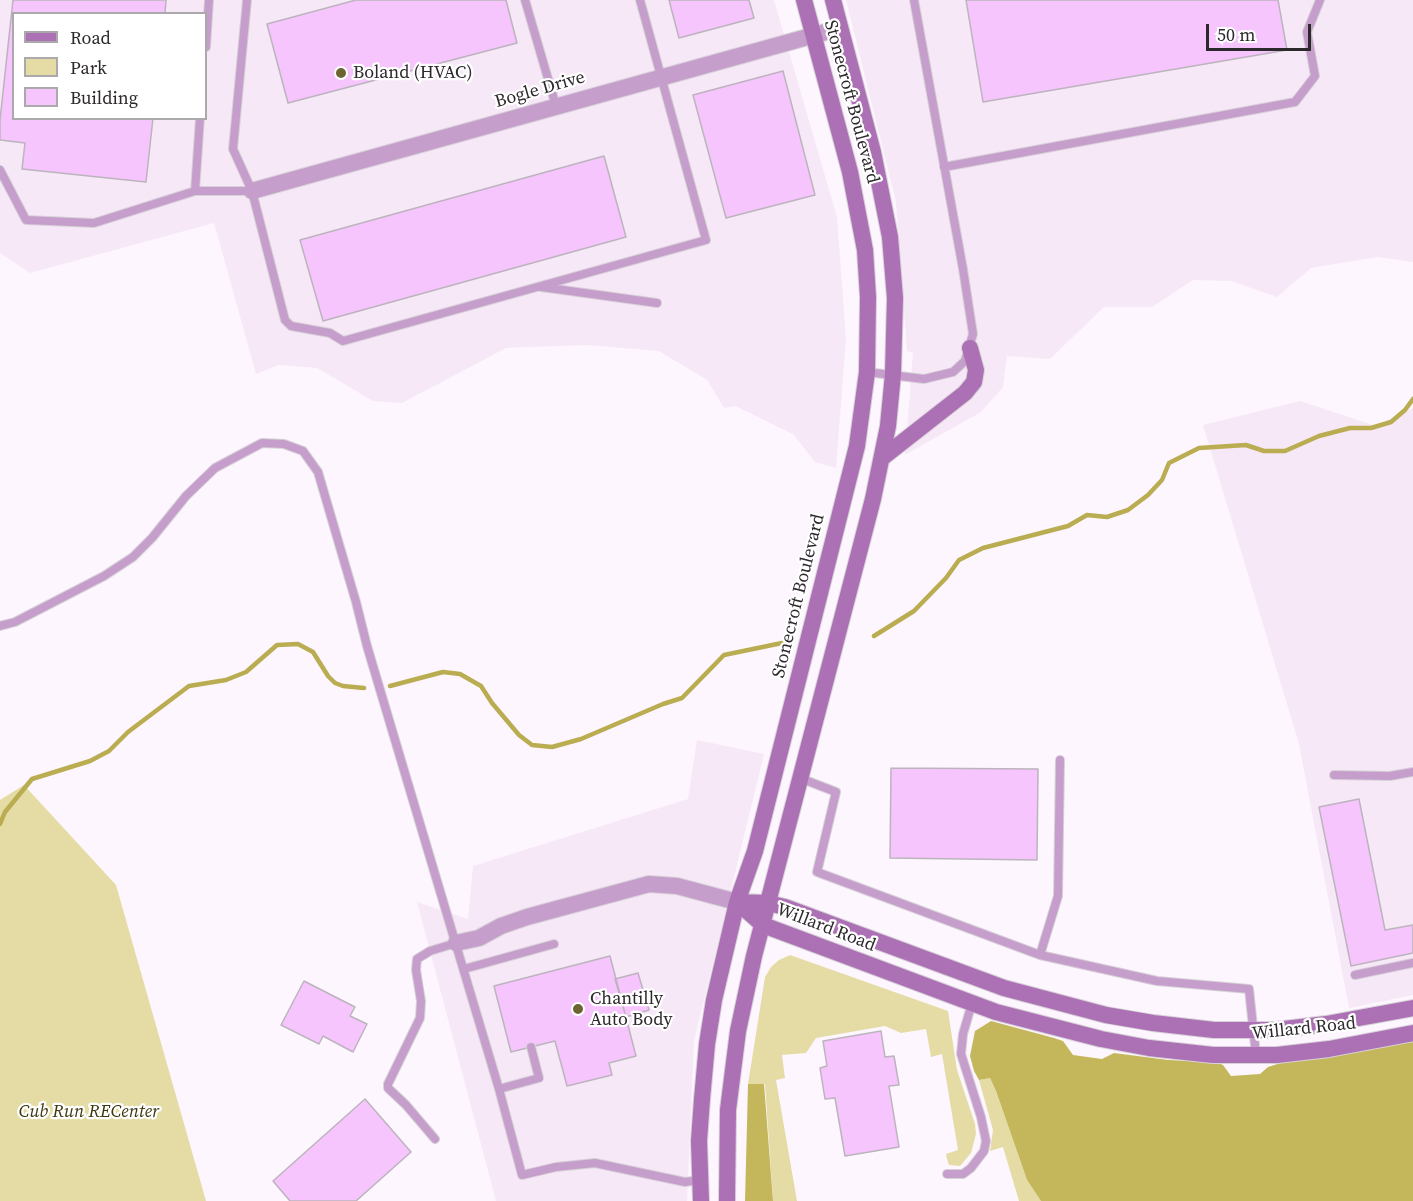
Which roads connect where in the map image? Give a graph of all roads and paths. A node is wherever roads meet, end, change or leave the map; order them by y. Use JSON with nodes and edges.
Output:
{"nodes":[{"id":1,"x":209,"y":0,"type":"edge"},
{"id":2,"x":247,"y":0,"type":"edge"},
{"id":3,"x":525,"y":0,"type":"edge"},
{"id":4,"x":639,"y":0,"type":"edge"},
{"id":5,"x":804,"y":0,"type":"edge"},
{"id":6,"x":833,"y":0,"type":"edge"},
{"id":7,"x":914,"y":0,"type":"edge"},
{"id":8,"x":1320,"y":0,"type":"edge"},
{"id":9,"x":840,"y":28,"type":"junction"},
{"id":10,"x":207,"y":31,"type":"edge"},
{"id":11,"x":813,"y":34,"type":"junction"},
{"id":12,"x":661,"y":76,"type":"junction"},
{"id":13,"x":556,"y":106,"type":"junction"},
{"id":14,"x":200,"y":120,"type":"edge"},
{"id":15,"x":944,"y":167,"type":"junction"},
{"id":16,"x":0,"y":170,"type":"edge"},
{"id":17,"x":195,"y":190,"type":"junction"},
{"id":18,"x":252,"y":191,"type":"junction"},
{"id":19,"x":538,"y":287,"type":"junction"},
{"id":20,"x":657,"y":303,"type":"dead end"},
{"id":21,"x":970,"y":348,"type":"junction"},
{"id":22,"x":867,"y":372,"type":"junction"},
{"id":23,"x":893,"y":374,"type":"junction"},
{"id":24,"x":882,"y":458,"type":"junction"},
{"id":25,"x":0,"y":626,"type":"edge"},
{"id":26,"x":1060,"y":760,"type":"dead end"},
{"id":27,"x":1413,"y":772,"type":"edge"},
{"id":28,"x":1334,"y":775,"type":"dead end"},
{"id":29,"x":800,"y":778,"type":"junction"},
{"id":30,"x":737,"y":902,"type":"junction"},
{"id":31,"x":768,"y":903,"type":"junction"},
{"id":32,"x":763,"y":925,"type":"junction"},
{"id":33,"x":456,"y":943,"type":"junction"},
{"id":34,"x":554,"y":944,"type":"dead end"},
{"id":35,"x":1040,"y":955,"type":"junction"},
{"id":36,"x":1413,"y":963,"type":"edge"},
{"id":37,"x":464,"y":969,"type":"junction"},
{"id":38,"x":1355,"y":975,"type":"dead end"},
{"id":39,"x":972,"y":1003,"type":"junction"},
{"id":40,"x":1413,"y":1008,"type":"edge"},
{"id":41,"x":1253,"y":1030,"type":"junction"},
{"id":42,"x":1413,"y":1033,"type":"edge"},
{"id":43,"x":531,"y":1047,"type":"dead end"},
{"id":44,"x":1256,"y":1055,"type":"junction"},
{"id":45,"x":499,"y":1089,"type":"junction"},
{"id":46,"x":435,"y":1139,"type":"dead end"},
{"id":47,"x":947,"y":1174,"type":"dead end"},
{"id":48,"x":700,"y":1180,"type":"junction"},
{"id":49,"x":700,"y":1201,"type":"edge"},
{"id":50,"x":727,"y":1201,"type":"edge"}],
"edges":[{"from":1,"to":10,"type":"lane"},
{"from":2,"to":18,"type":"lane"},
{"from":3,"to":13,"type":"lane"},
{"from":4,"to":12,"type":"lane"},
{"from":5,"to":11,"type":"main road","name":"Stonecroft Boulevard"},
{"from":6,"to":9,"type":"main road","name":"Stonecroft Boulevard"},
{"from":7,"to":15,"type":"lane"},
{"from":8,"to":15,"type":"lane"},
{"from":9,"to":11,"type":"street","name":"Bogle Drive"},
{"from":9,"to":23,"type":"main road","name":"Stonecroft Boulevard"},
{"from":11,"to":12,"type":"street","name":"Bogle Drive"},
{"from":11,"to":22,"type":"main road","name":"Stonecroft Boulevard"},
{"from":12,"to":13,"type":"street","name":"Bogle Drive"},
{"from":12,"to":19,"type":"lane"},
{"from":13,"to":18,"type":"street","name":"Bogle Drive"},
{"from":14,"to":17,"type":"lane"},
{"from":15,"to":21,"type":"lane"},
{"from":16,"to":17,"type":"lane"},
{"from":17,"to":18,"type":"lane"},
{"from":18,"to":19,"type":"lane"},
{"from":19,"to":20,"type":"lane"},
{"from":21,"to":23,"type":"lane"},
{"from":21,"to":24,"type":"main road"},
{"from":22,"to":23,"type":"lane"},
{"from":22,"to":30,"type":"main road","name":"Stonecroft Boulevard"},
{"from":23,"to":24,"type":"main road","name":"Stonecroft Boulevard"},
{"from":24,"to":29,"type":"main road","name":"Stonecroft Boulevard"},
{"from":25,"to":33,"type":"lane"},
{"from":26,"to":35,"type":"lane"},
{"from":27,"to":28,"type":"lane"},
{"from":29,"to":31,"type":"main road","name":"Stonecroft Boulevard"},
{"from":29,"to":35,"type":"lane"},
{"from":30,"to":31,"type":"main road","name":"Willard Road"},
{"from":30,"to":32,"type":"main road","name":"Willard Road"},
{"from":30,"to":33,"type":"street"},
{"from":30,"to":48,"type":"main road","name":"Stonecroft Boulevard"},
{"from":31,"to":32,"type":"main road","name":"Stonecroft Boulevard"},
{"from":31,"to":41,"type":"main road","name":"Willard Road"},
{"from":32,"to":39,"type":"main road","name":"Willard Road"},
{"from":32,"to":50,"type":"main road","name":"Stonecroft Boulevard"},
{"from":33,"to":37,"type":"lane"},
{"from":33,"to":46,"type":"lane"},
{"from":34,"to":37,"type":"lane"},
{"from":35,"to":41,"type":"lane"},
{"from":36,"to":38,"type":"lane"},
{"from":37,"to":45,"type":"lane"},
{"from":39,"to":44,"type":"main road","name":"Willard Road"},
{"from":39,"to":47,"type":"lane"},
{"from":40,"to":41,"type":"main road","name":"Willard Road"},
{"from":41,"to":44,"type":"lane"},
{"from":42,"to":44,"type":"main road","name":"Willard Road"},
{"from":43,"to":45,"type":"lane"},
{"from":45,"to":48,"type":"lane"},
{"from":48,"to":49,"type":"main road","name":"Stonecroft Boulevard"}]}
